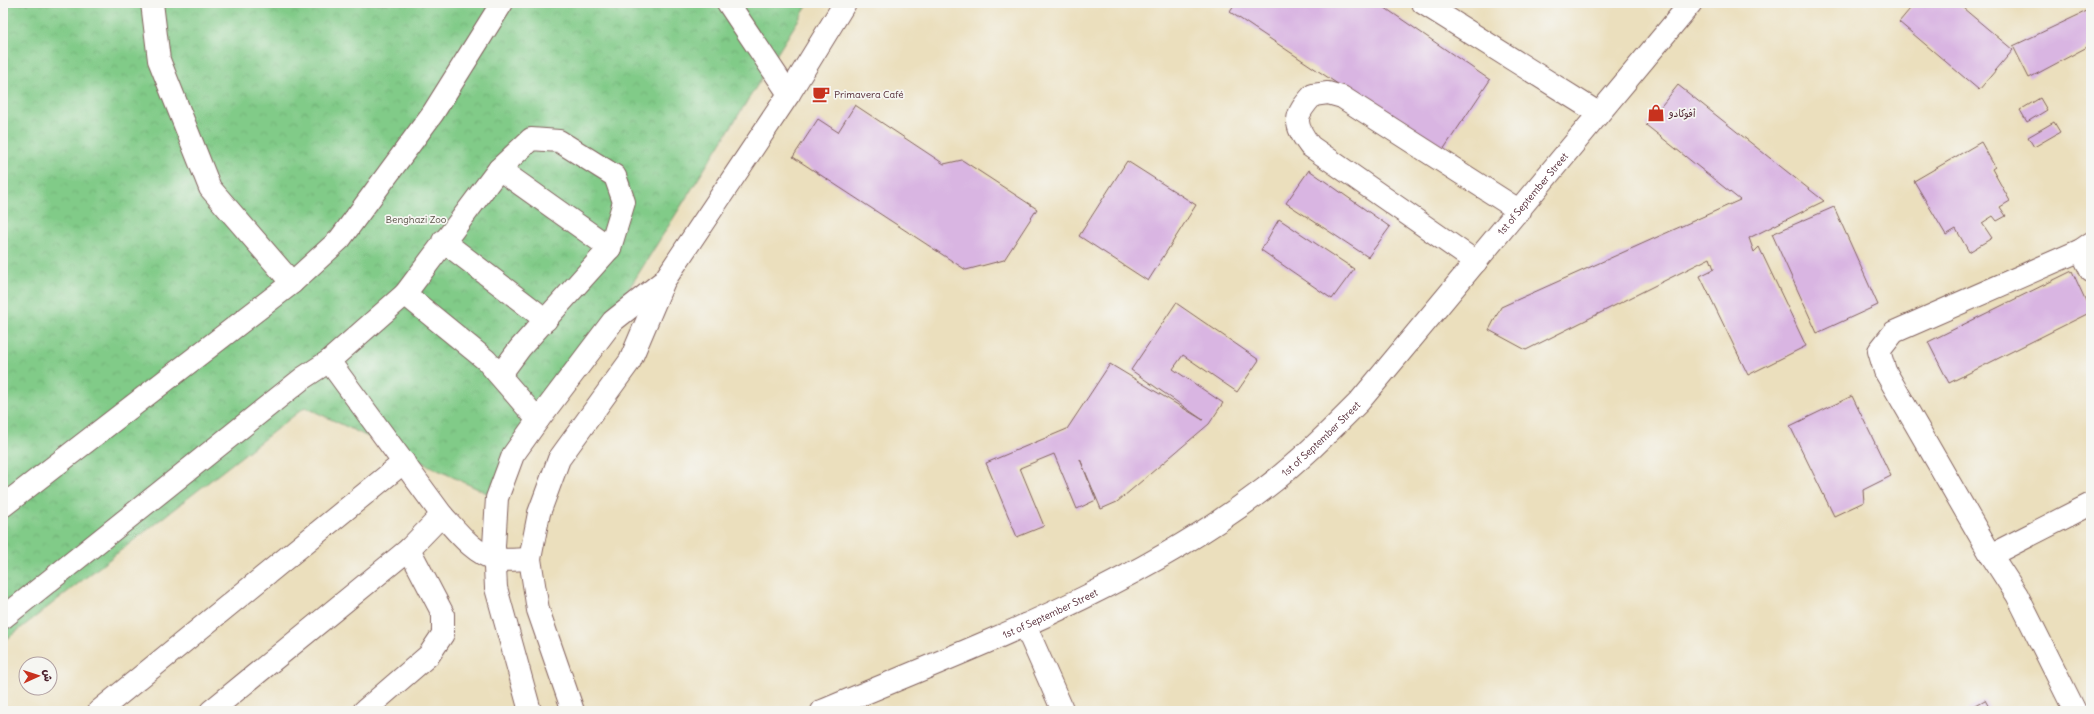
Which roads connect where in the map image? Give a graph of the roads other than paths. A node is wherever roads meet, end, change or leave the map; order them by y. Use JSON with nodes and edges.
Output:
{"nodes":[{"id":1,"x":152,"y":3,"type":"edge"},
{"id":2,"x":502,"y":3,"type":"edge"},
{"id":3,"x":728,"y":3,"type":"edge"},
{"id":4,"x":845,"y":3,"type":"edge"},
{"id":5,"x":1423,"y":3,"type":"edge"},
{"id":6,"x":1691,"y":3,"type":"edge"},
{"id":7,"x":789,"y":94,"type":"junction"},
{"id":8,"x":1598,"y":114,"type":"junction"},
{"id":9,"x":499,"y":168,"type":"junction"},
{"id":10,"x":1520,"y":211,"type":"junction"},
{"id":11,"x":443,"y":241,"type":"junction"},
{"id":12,"x":2086,"y":246,"type":"edge"},
{"id":13,"x":610,"y":248,"type":"junction"},
{"id":14,"x":1476,"y":262,"type":"junction"},
{"id":15,"x":2091,"y":271,"type":"edge"},
{"id":16,"x":664,"y":281,"type":"junction"},
{"id":17,"x":292,"y":283,"type":"junction"},
{"id":18,"x":405,"y":294,"type":"junction"},
{"id":19,"x":546,"y":320,"type":"junction"},
{"id":20,"x":329,"y":361,"type":"junction"},
{"id":21,"x":500,"y":375,"type":"junction"},
{"id":22,"x":538,"y":420,"type":"junction"},
{"id":23,"x":404,"y":462,"type":"junction"},
{"id":24,"x":2091,"y":504,"type":"edge"},
{"id":25,"x":3,"y":506,"type":"edge"},
{"id":26,"x":442,"y":515,"type":"junction"},
{"id":27,"x":409,"y":549,"type":"junction"},
{"id":28,"x":1991,"y":555,"type":"junction"},
{"id":29,"x":495,"y":559,"type":"junction"},
{"id":30,"x":530,"y":559,"type":"junction"},
{"id":31,"x":3,"y":618,"type":"edge"},
{"id":32,"x":1025,"y":625,"type":"junction"},
{"id":33,"x":573,"y":710,"type":"edge"},
{"id":34,"x":99,"y":711,"type":"edge"},
{"id":35,"x":211,"y":711,"type":"edge"},
{"id":36,"x":364,"y":711,"type":"edge"},
{"id":37,"x":530,"y":711,"type":"edge"},
{"id":38,"x":822,"y":711,"type":"edge"},
{"id":39,"x":1063,"y":711,"type":"edge"},
{"id":40,"x":2075,"y":711,"type":"edge"}],
"edges":[{"from":1,"to":17,"type":"street"},
{"from":2,"to":17,"type":"street"},
{"from":3,"to":7,"type":"street"},
{"from":4,"to":7,"type":"street"},
{"from":5,"to":8,"type":"street"},
{"from":6,"to":8,"type":"street","name":"1st of September Street"},
{"from":7,"to":16,"type":"street"},
{"from":8,"to":10,"type":"street","name":"1st of September Street"},
{"from":9,"to":11,"type":"street"},
{"from":9,"to":13,"type":"street"},
{"from":9,"to":13,"type":"street"},
{"from":10,"to":14,"type":"street","name":"1st of September Street"},
{"from":10,"to":14,"type":"street"},
{"from":11,"to":18,"type":"street"},
{"from":11,"to":19,"type":"street"},
{"from":12,"to":15,"type":"street"},
{"from":12,"to":28,"type":"street"},
{"from":13,"to":19,"type":"street"},
{"from":14,"to":32,"type":"street","name":"1st of September Street"},
{"from":16,"to":22,"type":"street"},
{"from":16,"to":30,"type":"street"},
{"from":17,"to":25,"type":"street"},
{"from":18,"to":20,"type":"street"},
{"from":18,"to":21,"type":"street"},
{"from":19,"to":21,"type":"street"},
{"from":20,"to":23,"type":"street"},
{"from":20,"to":31,"type":"street"},
{"from":21,"to":22,"type":"street"},
{"from":22,"to":29,"type":"street"},
{"from":23,"to":26,"type":"street"},
{"from":23,"to":34,"type":"street"},
{"from":24,"to":28,"type":"street"},
{"from":26,"to":27,"type":"street"},
{"from":26,"to":29,"type":"street"},
{"from":27,"to":35,"type":"street"},
{"from":27,"to":36,"type":"street"},
{"from":28,"to":40,"type":"street"},
{"from":29,"to":30,"type":"street"},
{"from":29,"to":37,"type":"street"},
{"from":30,"to":33,"type":"street"},
{"from":32,"to":38,"type":"street","name":"1st of September Street"},
{"from":32,"to":39,"type":"street"}]}
